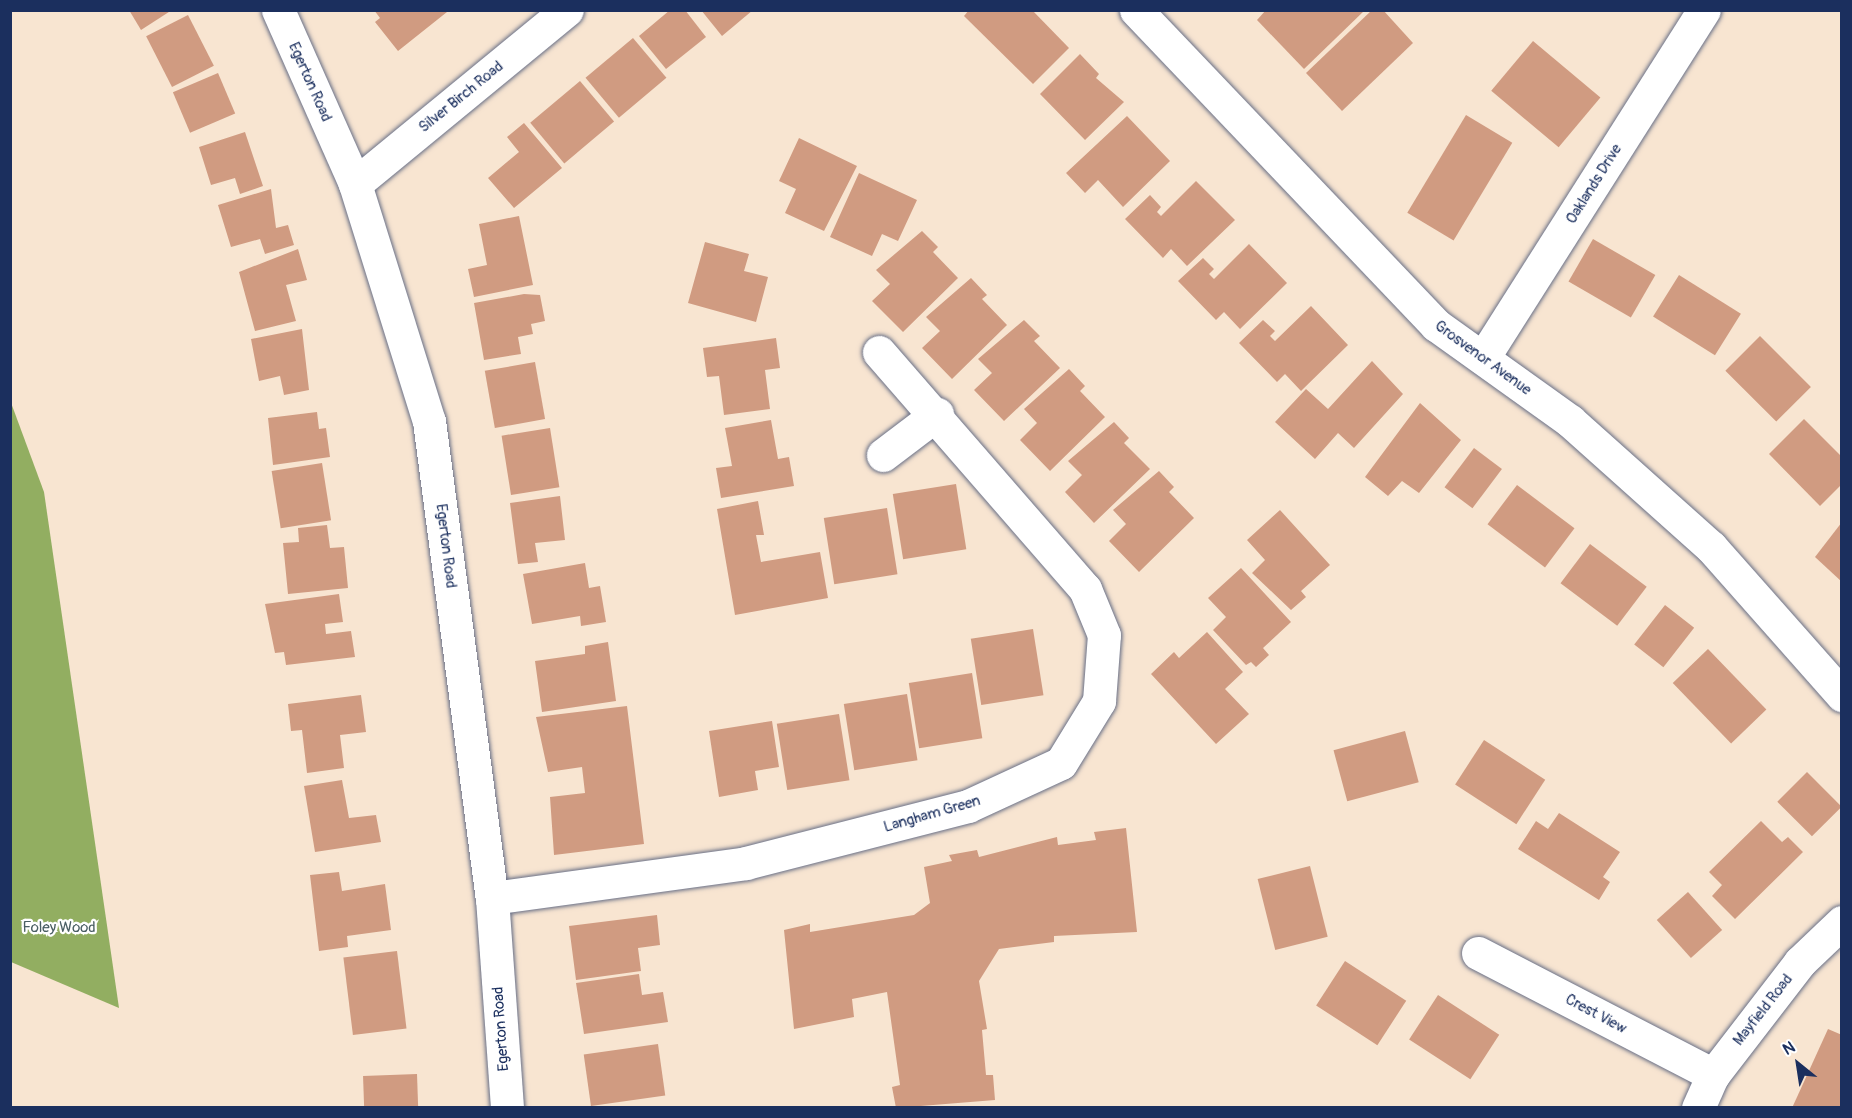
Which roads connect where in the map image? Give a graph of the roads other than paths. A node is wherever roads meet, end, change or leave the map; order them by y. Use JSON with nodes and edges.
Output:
{"nodes":[{"id":1,"x":278,"y":10,"type":"edge"},
{"id":2,"x":567,"y":10,"type":"edge"},
{"id":3,"x":1136,"y":10,"type":"edge"},
{"id":4,"x":1704,"y":10,"type":"edge"},
{"id":5,"x":356,"y":184,"type":"junction"},
{"id":6,"x":879,"y":352,"type":"dead end"},
{"id":7,"x":1483,"y":358,"type":"junction"},
{"id":8,"x":937,"y":414,"type":"junction"},
{"id":9,"x":883,"y":455,"type":"dead end"},
{"id":10,"x":1842,"y":695,"type":"edge"},
{"id":11,"x":492,"y":898,"type":"junction"},
{"id":12,"x":1842,"y":922,"type":"edge"},
{"id":13,"x":1478,"y":952,"type":"dead end"},
{"id":14,"x":1713,"y":1075,"type":"junction"},
{"id":15,"x":507,"y":1107,"type":"edge"},
{"id":16,"x":1698,"y":1107,"type":"edge"}],
"edges":[{"from":1,"to":5,"type":"street","name":"Egerton Road"},
{"from":2,"to":5,"type":"street","name":"Silver Birch Road"},
{"from":3,"to":7,"type":"street","name":"Grosvenor Avenue"},
{"from":4,"to":7,"type":"street","name":"Oaklands Drive"},
{"from":5,"to":11,"type":"street","name":"Egerton Road"},
{"from":6,"to":8,"type":"street","name":"Langham Green"},
{"from":7,"to":10,"type":"street","name":"Grosvenor Avenue"},
{"from":8,"to":9,"type":"street"},
{"from":8,"to":11,"type":"street","name":"Langham Green"},
{"from":11,"to":15,"type":"street","name":"Egerton Road"},
{"from":12,"to":14,"type":"street","name":"Mayfield Road"},
{"from":13,"to":14,"type":"street","name":"Crest View"},
{"from":14,"to":16,"type":"street","name":"Mayfield Road"}]}
